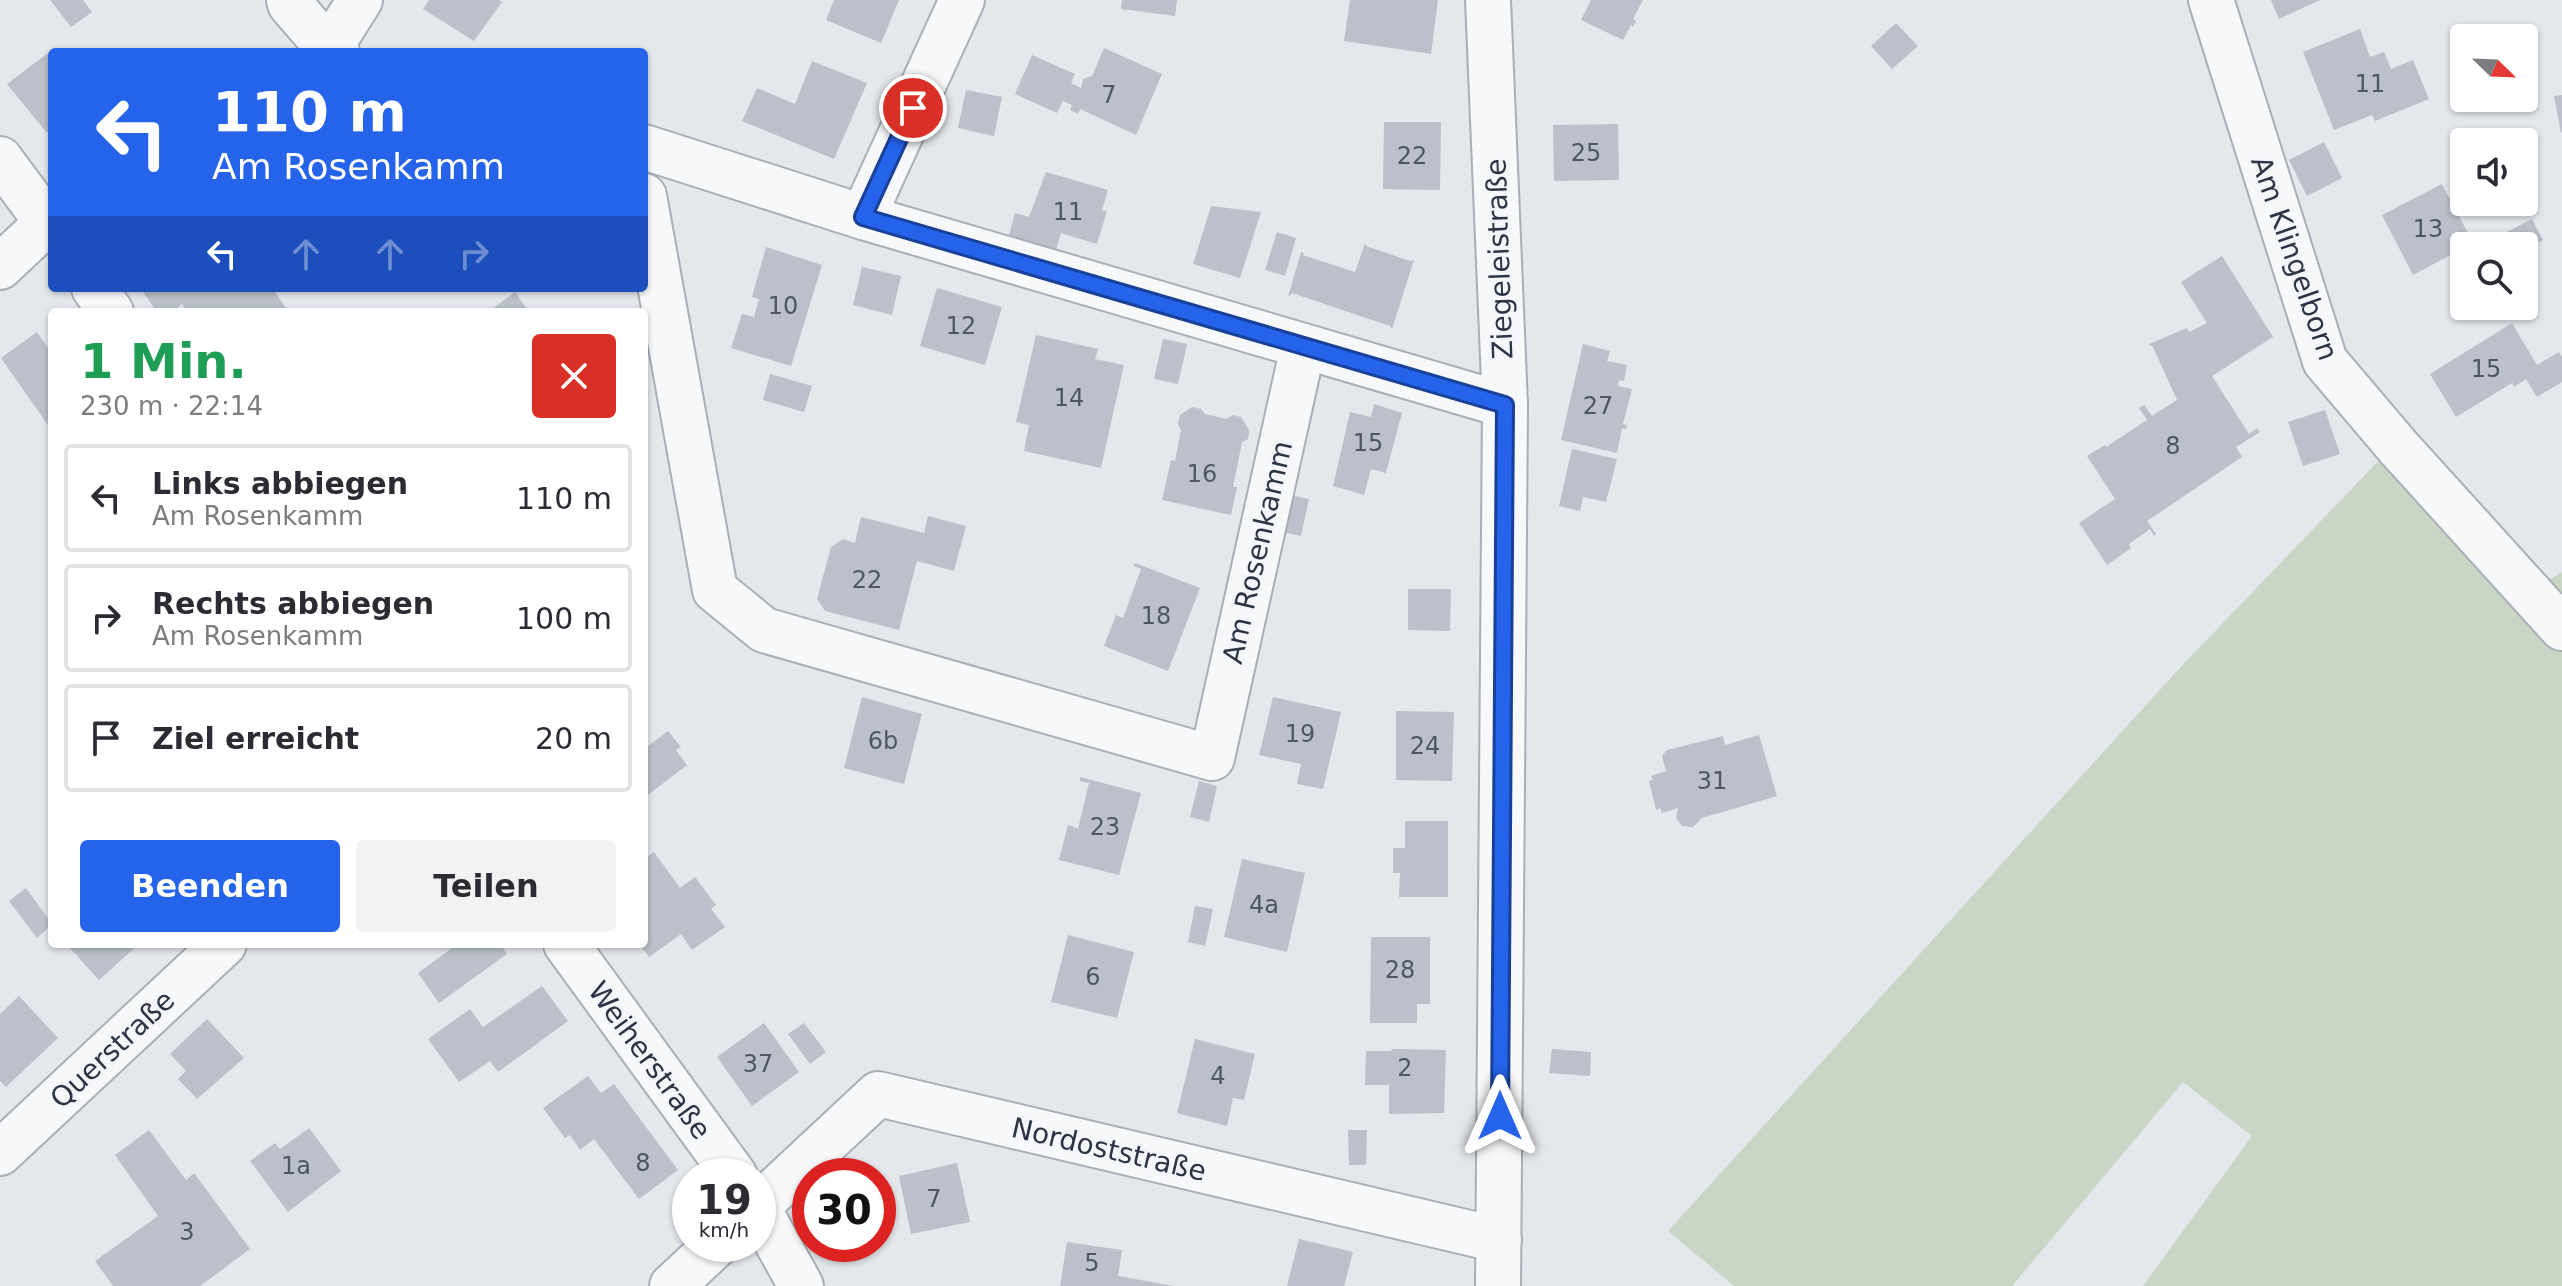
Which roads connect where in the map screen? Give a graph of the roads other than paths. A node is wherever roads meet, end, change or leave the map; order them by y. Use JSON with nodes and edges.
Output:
{"nodes":[{"id":1,"x":289,"y":0,"type":"edge"},
{"id":2,"x":360,"y":0,"type":"edge"},
{"id":3,"x":962,"y":0,"type":"edge"},
{"id":4,"x":1488,"y":0,"type":"edge"},
{"id":5,"x":2211,"y":0,"type":"edge"},
{"id":6,"x":327,"y":48,"type":"edge"},
{"id":7,"x":332,"y":48,"type":"edge"},
{"id":8,"x":648,"y":148,"type":"edge"},
{"id":9,"x":0,"y":159,"type":"edge"},
{"id":10,"x":863,"y":217,"type":"junction"},
{"id":11,"x":648,"y":218,"type":"edge"},
{"id":12,"x":48,"y":220,"type":"edge"},
{"id":13,"x":48,"y":225,"type":"edge"},
{"id":14,"x":0,"y":267,"type":"edge"},
{"id":15,"x":1303,"y":347,"type":"junction"},
{"id":16,"x":1505,"y":405,"type":"junction"},
{"id":17,"x":2562,"y":628,"type":"edge"},
{"id":18,"x":220,"y":948,"type":"edge"},
{"id":19,"x":569,"y":948,"type":"edge"},
{"id":20,"x":0,"y":1153,"type":"edge"},
{"id":21,"x":722,"y":1158,"type":"edge"},
{"id":22,"x":776,"y":1190,"type":"edge"},
{"id":23,"x":776,"y":1240,"type":"edge"},
{"id":24,"x":1499,"y":1240,"type":"junction"},
{"id":25,"x":698,"y":1262,"type":"edge"},
{"id":26,"x":672,"y":1286,"type":"edge"},
{"id":27,"x":801,"y":1286,"type":"edge"},
{"id":28,"x":1498,"y":1286,"type":"edge"}],
"edges":[{"from":1,"to":6,"type":"street"},
{"from":2,"to":7,"type":"street"},
{"from":3,"to":10,"type":"street"},
{"from":4,"to":16,"type":"street","name":"Ziegeleistraße"},
{"from":5,"to":17,"type":"street","name":"Am Klingelborn"},
{"from":8,"to":10,"type":"street"},
{"from":9,"to":12,"type":"street"},
{"from":10,"to":15,"type":"street"},
{"from":11,"to":15,"type":"street","name":"Am Rosenkamm"},
{"from":13,"to":14,"type":"street"},
{"from":15,"to":16,"type":"street"},
{"from":16,"to":24,"type":"street","name":"Ziegeleistraße"},
{"from":18,"to":20,"type":"street","name":"Querstraße"},
{"from":19,"to":21,"type":"street","name":"Weiherstraße"},
{"from":22,"to":24,"type":"street","name":"Nordoststraße"},
{"from":23,"to":27,"type":"street"},
{"from":24,"to":28,"type":"street","name":"Ziegeleistraße"},
{"from":25,"to":26,"type":"street"}]}
